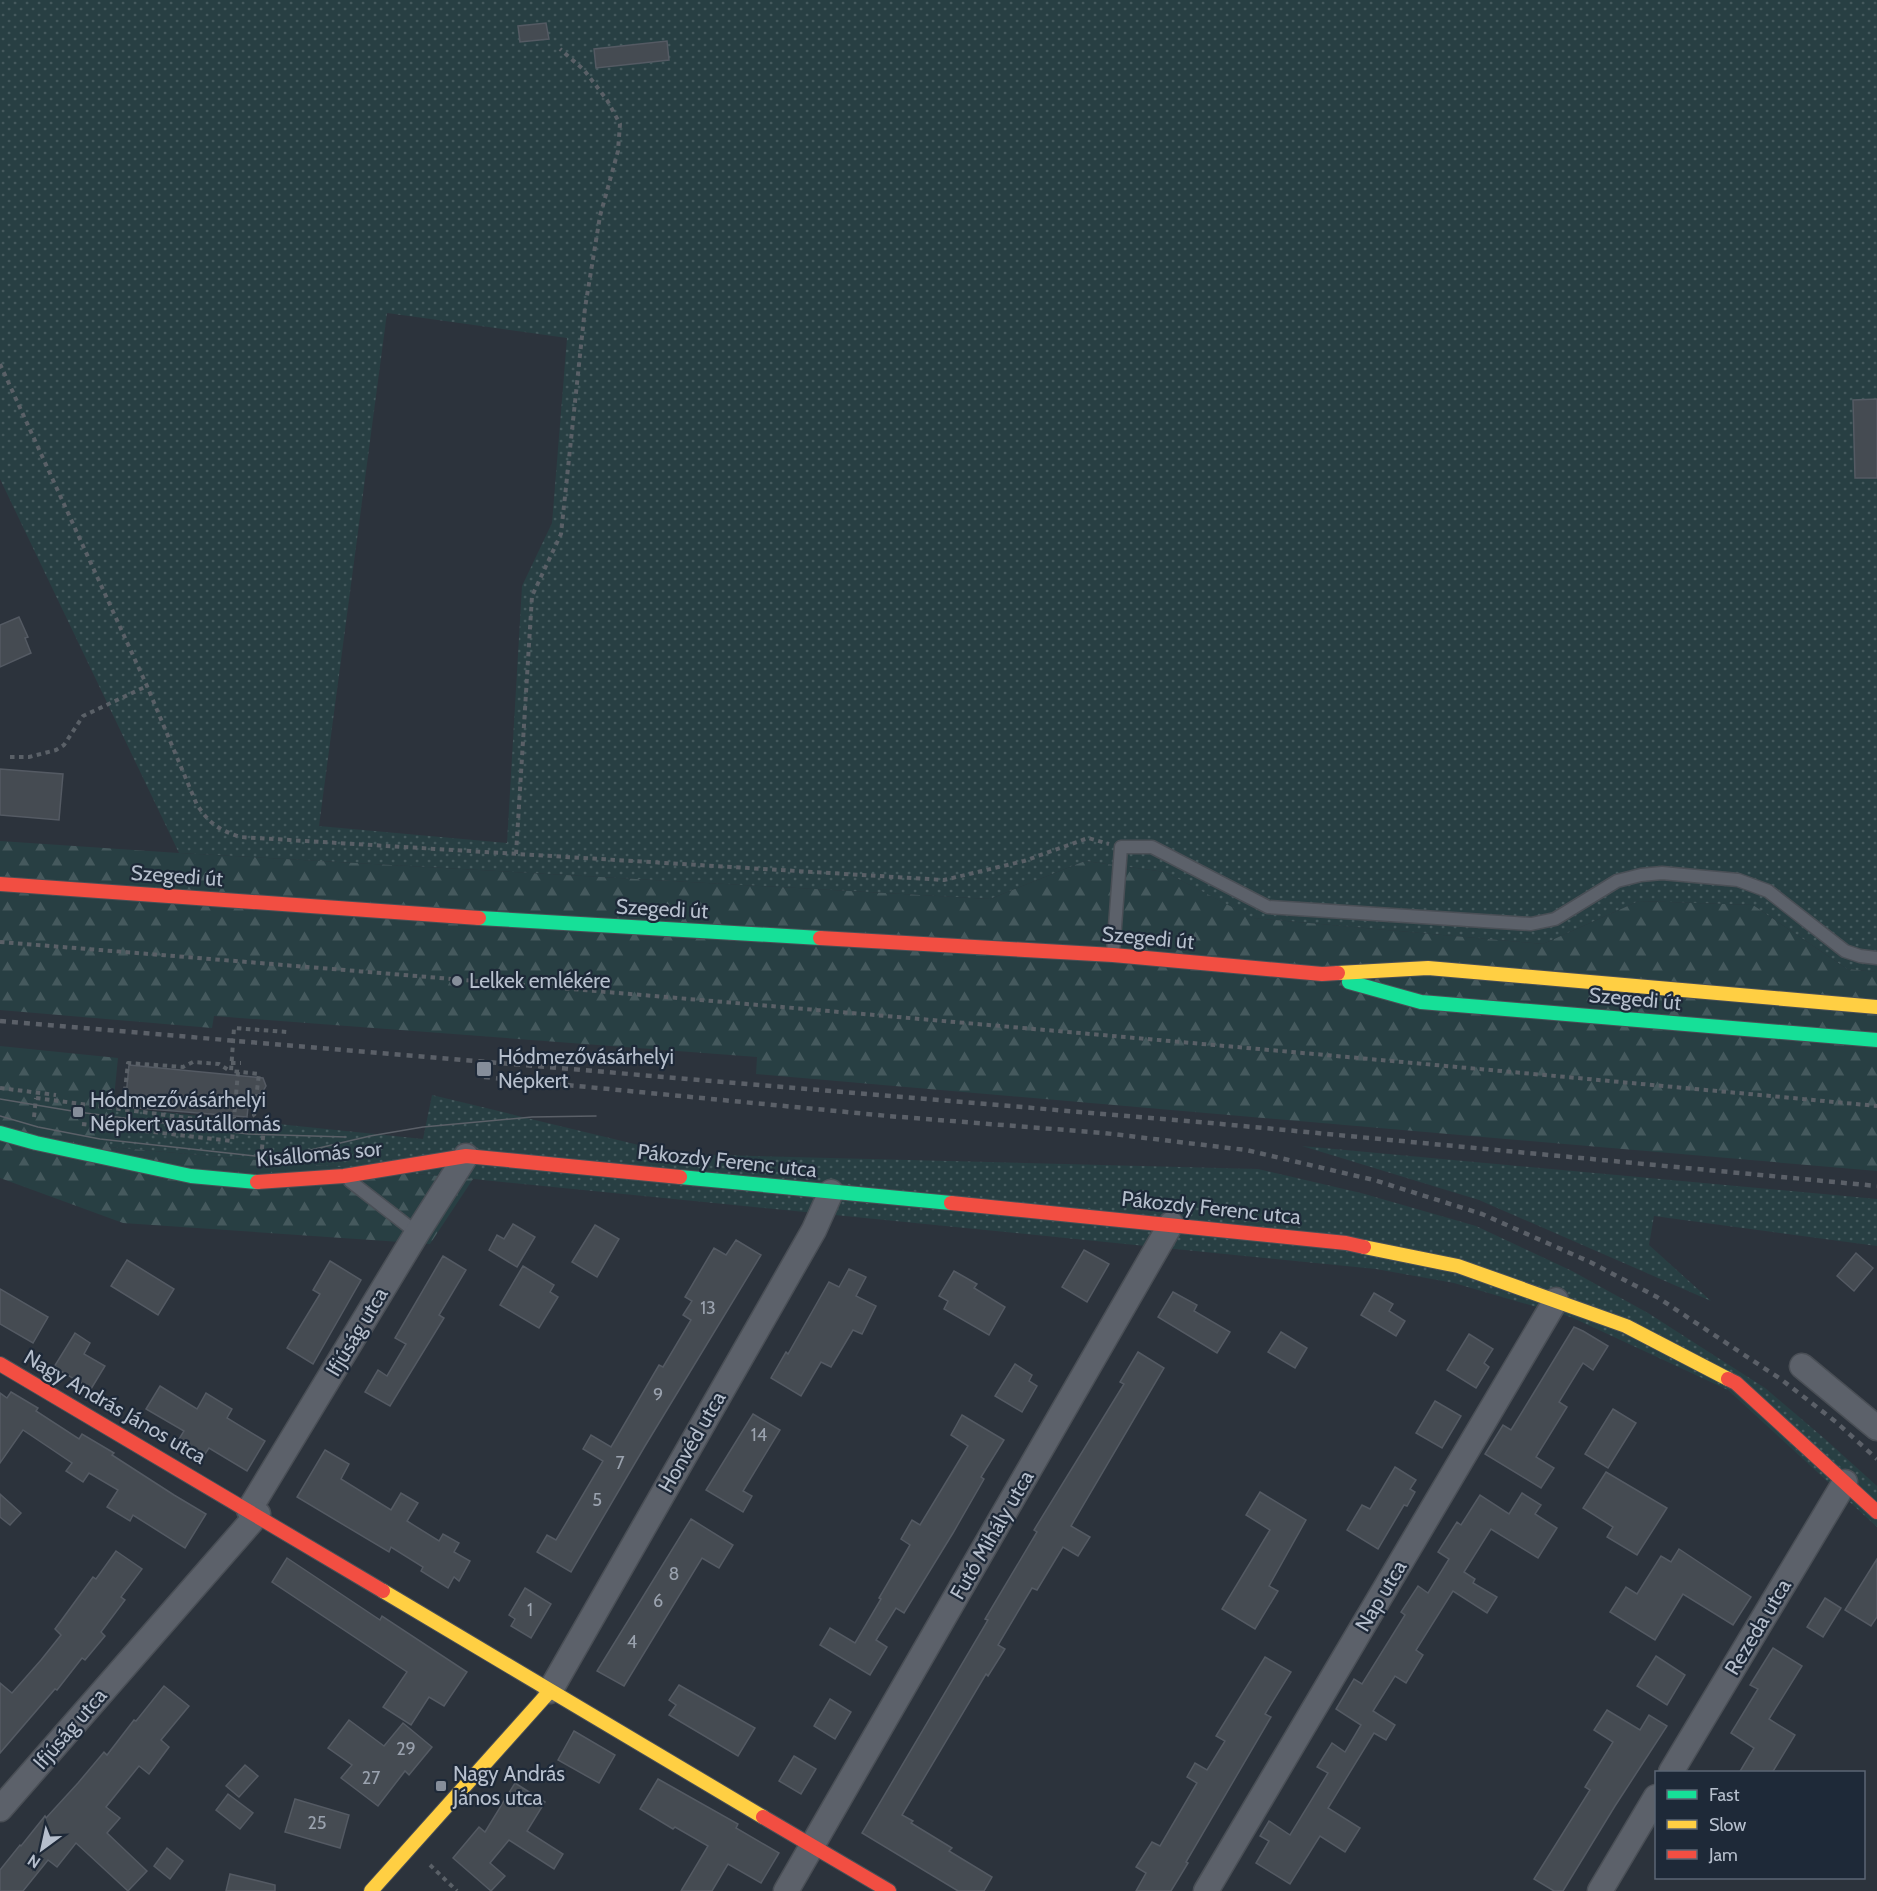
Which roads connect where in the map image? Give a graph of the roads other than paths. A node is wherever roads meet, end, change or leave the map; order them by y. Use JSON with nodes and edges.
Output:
{"nodes":[{"id":1,"x":0,"y":884,"type":"edge"},
{"id":2,"x":1113,"y":955,"type":"junction"},
{"id":3,"x":1877,"y":958,"type":"edge"},
{"id":4,"x":1322,"y":974,"type":"junction"},
{"id":5,"x":1877,"y":1007,"type":"edge"},
{"id":6,"x":1877,"y":1040,"type":"edge"},
{"id":7,"x":0,"y":1133,"type":"edge"},
{"id":8,"x":466,"y":1156,"type":"junction"},
{"id":9,"x":344,"y":1176,"type":"junction"},
{"id":10,"x":831,"y":1192,"type":"junction"},
{"id":11,"x":1171,"y":1224,"type":"junction"},
{"id":12,"x":417,"y":1233,"type":"junction"},
{"id":13,"x":1556,"y":1300,"type":"junction"},
{"id":14,"x":0,"y":1364,"type":"edge"},
{"id":15,"x":1802,"y":1366,"type":"dead end"},
{"id":16,"x":1877,"y":1428,"type":"edge"},
{"id":17,"x":1845,"y":1482,"type":"junction"},
{"id":18,"x":253,"y":1512,"type":"junction"},
{"id":19,"x":1877,"y":1512,"type":"edge"},
{"id":20,"x":550,"y":1691,"type":"junction"},
{"id":21,"x":1672,"y":1771,"type":"edge"},
{"id":22,"x":1655,"y":1799,"type":"edge"},
{"id":23,"x":0,"y":1809,"type":"edge"},
{"id":24,"x":812,"y":1846,"type":"junction"},
{"id":25,"x":371,"y":1891,"type":"edge"},
{"id":26,"x":786,"y":1891,"type":"edge"},
{"id":27,"x":890,"y":1891,"type":"edge"},
{"id":28,"x":1206,"y":1891,"type":"edge"},
{"id":29,"x":1600,"y":1891,"type":"edge"}],
"edges":[{"from":1,"to":2,"type":"street","name":"Szegedi út"},
{"from":2,"to":3,"type":"lane"},
{"from":2,"to":4,"type":"street","name":"Szegedi út"},
{"from":4,"to":5,"type":"street","name":"Szegedi út"},
{"from":4,"to":6,"type":"street","name":"Szegedi út"},
{"from":7,"to":9,"type":"street","name":"Kisállomás sor"},
{"from":8,"to":9,"type":"street","name":"Kisállomás sor"},
{"from":8,"to":10,"type":"street","name":"Pákozdy Ferenc utca"},
{"from":8,"to":12,"type":"street","name":"Ifjúság utca"},
{"from":9,"to":12,"type":"lane"},
{"from":10,"to":11,"type":"street","name":"Pákozdy Ferenc utca"},
{"from":10,"to":20,"type":"street","name":"Honvéd utca"},
{"from":11,"to":13,"type":"street","name":"Pákozdy Ferenc utca"},
{"from":11,"to":24,"type":"street","name":"Futó Mihály utca"},
{"from":12,"to":18,"type":"street","name":"Ifjúság utca"},
{"from":13,"to":17,"type":"street","name":"Pákozdy Ferenc utca"},
{"from":13,"to":28,"type":"street","name":"Nap utca"},
{"from":14,"to":18,"type":"street","name":"Nagy András János utca"},
{"from":15,"to":16,"type":"street"},
{"from":17,"to":19,"type":"street","name":"Pákozdy Ferenc utca"},
{"from":17,"to":21,"type":"street","name":"Rezeda utca"},
{"from":18,"to":20,"type":"street","name":"Nagy András János utca"},
{"from":18,"to":23,"type":"street","name":"Ifjúság utca"},
{"from":20,"to":24,"type":"street","name":"Nagy András János utca"},
{"from":20,"to":25,"type":"street"},
{"from":22,"to":29,"type":"street"},
{"from":24,"to":26,"type":"street","name":"Futó Mihály utca"},
{"from":24,"to":27,"type":"street","name":"Nagy András János utca"}]}
